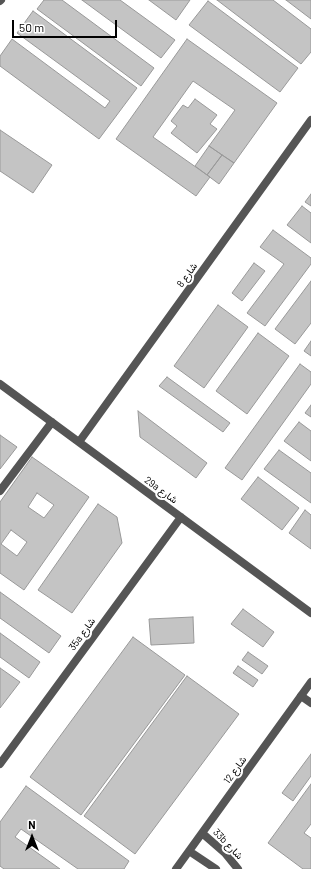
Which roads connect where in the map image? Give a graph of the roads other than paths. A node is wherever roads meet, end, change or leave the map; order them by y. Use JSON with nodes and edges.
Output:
{"nodes":[{"id":1,"x":311,"y":120,"type":"edge"},
{"id":2,"x":0,"y":384,"type":"edge"},
{"id":3,"x":52,"y":422,"type":"junction"},
{"id":4,"x":79,"y":442,"type":"junction"},
{"id":5,"x":0,"y":491,"type":"edge"},
{"id":6,"x":180,"y":517,"type":"junction"},
{"id":7,"x":311,"y":613,"type":"edge"},
{"id":8,"x":311,"y":682,"type":"edge"},
{"id":9,"x":301,"y":696,"type":"junction"},
{"id":10,"x":311,"y":703,"type":"edge"},
{"id":11,"x":0,"y":764,"type":"edge"},
{"id":12,"x":202,"y":832,"type":"junction"},
{"id":13,"x":189,"y":851,"type":"junction"},
{"id":14,"x":176,"y":869,"type":"edge"},
{"id":15,"x":216,"y":869,"type":"edge"},
{"id":16,"x":238,"y":869,"type":"edge"}],
"edges":[{"from":1,"to":4,"type":"street","name":"شارع 8"},
{"from":2,"to":3,"type":"street","name":"29a شارع"},
{"from":3,"to":4,"type":"street","name":"29a شارع"},
{"from":3,"to":5,"type":"street"},
{"from":4,"to":6,"type":"street","name":"29a شارع"},
{"from":6,"to":7,"type":"street","name":"29a شارع"},
{"from":6,"to":11,"type":"street","name":"35a شارع"},
{"from":8,"to":9,"type":"street","name":"شارع 12"},
{"from":9,"to":10,"type":"street"},
{"from":9,"to":12,"type":"street","name":"شارع 12"},
{"from":12,"to":13,"type":"street","name":"شارع 12"},
{"from":12,"to":16,"type":"street","name":"33b شارع"},
{"from":13,"to":14,"type":"street","name":"شارع 12"},
{"from":13,"to":15,"type":"street"}]}
